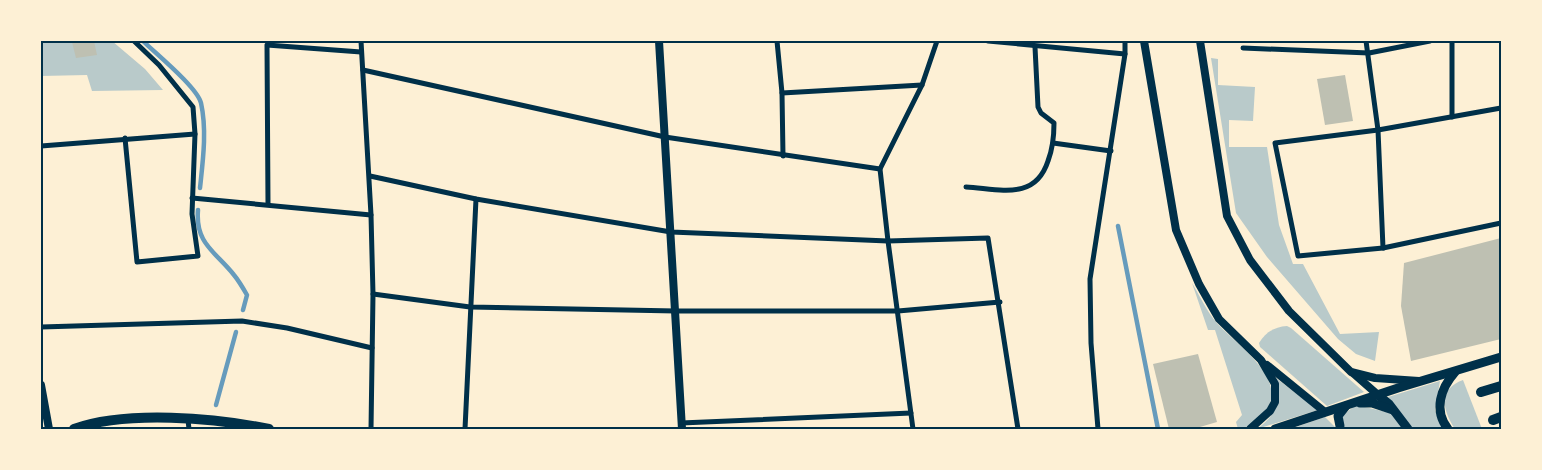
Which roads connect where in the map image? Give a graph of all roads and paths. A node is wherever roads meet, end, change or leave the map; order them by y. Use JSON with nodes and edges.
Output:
{"nodes":[{"id":1,"x":134,"y":41,"type":"edge"},
{"id":2,"x":361,"y":41,"type":"edge"},
{"id":3,"x":659,"y":41,"type":"edge"},
{"id":4,"x":777,"y":41,"type":"edge"},
{"id":5,"x":937,"y":41,"type":"edge"},
{"id":6,"x":988,"y":41,"type":"edge"},
{"id":7,"x":1125,"y":41,"type":"edge"},
{"id":8,"x":1144,"y":41,"type":"edge"},
{"id":9,"x":1200,"y":41,"type":"edge"},
{"id":10,"x":1366,"y":41,"type":"edge"},
{"id":11,"x":1430,"y":41,"type":"edge"},
{"id":12,"x":1452,"y":41,"type":"edge"},
{"id":13,"x":1018,"y":43,"type":"edge"},
{"id":14,"x":1035,"y":47,"type":"junction"},
{"id":15,"x":1242,"y":48,"type":"dead end"},
{"id":16,"x":361,"y":52,"type":"junction"},
{"id":17,"x":1369,"y":53,"type":"junction"},
{"id":18,"x":1125,"y":54,"type":"junction"},
{"id":19,"x":364,"y":70,"type":"junction"},
{"id":20,"x":922,"y":85,"type":"junction"},
{"id":21,"x":782,"y":93,"type":"junction"},
{"id":22,"x":1501,"y":108,"type":"edge"},
{"id":23,"x":1452,"y":117,"type":"junction"},
{"id":24,"x":1378,"y":130,"type":"junction"},
{"id":25,"x":195,"y":134,"type":"junction"},
{"id":26,"x":665,"y":137,"type":"junction"},
{"id":27,"x":125,"y":138,"type":"junction"},
{"id":28,"x":1053,"y":143,"type":"junction"},
{"id":29,"x":41,"y":146,"type":"edge"},
{"id":30,"x":1111,"y":150,"type":"junction"},
{"id":31,"x":783,"y":156,"type":"junction"},
{"id":32,"x":880,"y":169,"type":"junction"},
{"id":33,"x":370,"y":176,"type":"junction"},
{"id":34,"x":966,"y":187,"type":"dead end"},
{"id":35,"x":192,"y":198,"type":"junction"},
{"id":36,"x":476,"y":199,"type":"junction"},
{"id":37,"x":268,"y":204,"type":"junction"},
{"id":38,"x":371,"y":215,"type":"junction"},
{"id":39,"x":1501,"y":223,"type":"edge"},
{"id":40,"x":671,"y":232,"type":"junction"},
{"id":41,"x":888,"y":241,"type":"junction"},
{"id":42,"x":1383,"y":248,"type":"junction"},
{"id":43,"x":373,"y":294,"type":"junction"},
{"id":44,"x":1000,"y":302,"type":"junction"},
{"id":45,"x":470,"y":307,"type":"junction"},
{"id":46,"x":676,"y":311,"type":"junction"},
{"id":47,"x":898,"y":311,"type":"junction"},
{"id":48,"x":41,"y":327,"type":"edge"},
{"id":49,"x":372,"y":348,"type":"junction"},
{"id":50,"x":1501,"y":357,"type":"edge"},
{"id":51,"x":1261,"y":360,"type":"junction"},
{"id":52,"x":1351,"y":372,"type":"junction"},
{"id":53,"x":1455,"y":372,"type":"junction"},
{"id":54,"x":1423,"y":381,"type":"junction"},
{"id":55,"x":41,"y":385,"type":"edge"},
{"id":56,"x":1501,"y":386,"type":"edge"},
{"id":57,"x":1481,"y":392,"type":"dead end"},
{"id":58,"x":1378,"y":394,"type":"junction"},
{"id":59,"x":1351,"y":404,"type":"junction"},
{"id":60,"x":1394,"y":410,"type":"junction"},
{"id":61,"x":1325,"y":412,"type":"junction"},
{"id":62,"x":911,"y":413,"type":"junction"},
{"id":63,"x":188,"y":424,"type":"edge"},
{"id":64,"x":681,"y":426,"type":"edge"},
{"id":65,"x":265,"y":428,"type":"edge"},
{"id":66,"x":1341,"y":428,"type":"edge"},
{"id":67,"x":49,"y":429,"type":"edge"},
{"id":68,"x":74,"y":429,"type":"edge"},
{"id":69,"x":371,"y":429,"type":"edge"},
{"id":70,"x":466,"y":429,"type":"edge"},
{"id":71,"x":913,"y":429,"type":"edge"},
{"id":72,"x":1018,"y":429,"type":"edge"},
{"id":73,"x":1098,"y":429,"type":"edge"},
{"id":74,"x":1250,"y":429,"type":"edge"},
{"id":75,"x":1275,"y":429,"type":"edge"},
{"id":76,"x":1408,"y":429,"type":"edge"},
{"id":77,"x":1448,"y":429,"type":"edge"}],
"edges":[{"from":1,"to":25,"type":"street"},
{"from":2,"to":16,"type":"street"},
{"from":3,"to":26,"type":"street"},
{"from":4,"to":21,"type":"street"},
{"from":5,"to":20,"type":"street"},
{"from":6,"to":13,"type":"street"},
{"from":7,"to":18,"type":"street"},
{"from":8,"to":51,"type":"street"},
{"from":9,"to":52,"type":"street"},
{"from":10,"to":17,"type":"street"},
{"from":11,"to":17,"type":"street"},
{"from":12,"to":23,"type":"street"},
{"from":13,"to":14,"type":"street"},
{"from":14,"to":18,"type":"street"},
{"from":14,"to":28,"type":"street"},
{"from":15,"to":17,"type":"street"},
{"from":16,"to":19,"type":"street"},
{"from":16,"to":37,"type":"street"},
{"from":17,"to":24,"type":"street"},
{"from":18,"to":30,"type":"street"},
{"from":19,"to":26,"type":"street"},
{"from":19,"to":33,"type":"street"},
{"from":20,"to":21,"type":"street"},
{"from":20,"to":32,"type":"street"},
{"from":21,"to":31,"type":"street"},
{"from":22,"to":23,"type":"street"},
{"from":23,"to":24,"type":"street"},
{"from":24,"to":42,"type":"street"},
{"from":24,"to":42,"type":"street"},
{"from":25,"to":27,"type":"street"},
{"from":25,"to":35,"type":"street"},
{"from":26,"to":31,"type":"street"},
{"from":26,"to":40,"type":"street"},
{"from":27,"to":29,"type":"street"},
{"from":27,"to":35,"type":"street"},
{"from":28,"to":30,"type":"street"},
{"from":28,"to":34,"type":"street"},
{"from":30,"to":73,"type":"street"},
{"from":31,"to":32,"type":"street"},
{"from":32,"to":41,"type":"street"},
{"from":33,"to":36,"type":"street"},
{"from":33,"to":38,"type":"street"},
{"from":35,"to":37,"type":"street"},
{"from":36,"to":40,"type":"street"},
{"from":36,"to":45,"type":"street"},
{"from":37,"to":38,"type":"street"},
{"from":38,"to":43,"type":"street"},
{"from":39,"to":42,"type":"street"},
{"from":40,"to":41,"type":"street"},
{"from":40,"to":46,"type":"street"},
{"from":41,"to":44,"type":"street"},
{"from":41,"to":47,"type":"street"},
{"from":43,"to":45,"type":"street"},
{"from":43,"to":49,"type":"street"},
{"from":44,"to":47,"type":"street"},
{"from":44,"to":72,"type":"street"},
{"from":45,"to":46,"type":"street"},
{"from":45,"to":70,"type":"street"},
{"from":46,"to":47,"type":"street"},
{"from":46,"to":64,"type":"street"},
{"from":47,"to":62,"type":"street"},
{"from":48,"to":49,"type":"street"},
{"from":49,"to":69,"type":"street"},
{"from":50,"to":53,"type":"main road"},
{"from":51,"to":61,"type":"street"},
{"from":51,"to":74,"type":"street"},
{"from":52,"to":54,"type":"street"},
{"from":52,"to":58,"type":"street"},
{"from":53,"to":54,"type":"main road"},
{"from":53,"to":77,"type":"main road"},
{"from":54,"to":58,"type":"main road"},
{"from":55,"to":67,"type":"street"},
{"from":56,"to":57,"type":"main road"},
{"from":58,"to":59,"type":"main road"},
{"from":58,"to":60,"type":"main road"},
{"from":59,"to":60,"type":"main road"},
{"from":59,"to":61,"type":"main road"},
{"from":59,"to":66,"type":"main road"},
{"from":60,"to":76,"type":"main road"},
{"from":61,"to":66,"type":"main road"},
{"from":61,"to":75,"type":"main road"},
{"from":62,"to":64,"type":"street"},
{"from":62,"to":71,"type":"street"},
{"from":63,"to":65,"type":"main road"},
{"from":63,"to":68,"type":"main road"}]}
